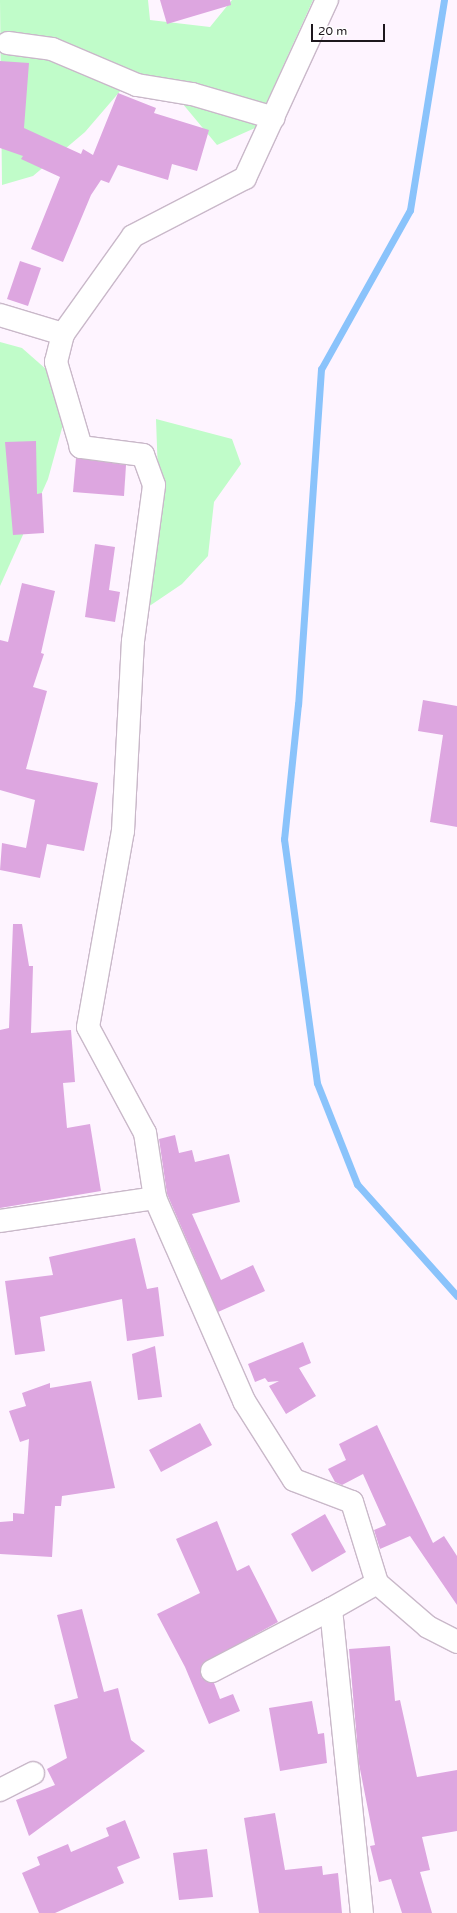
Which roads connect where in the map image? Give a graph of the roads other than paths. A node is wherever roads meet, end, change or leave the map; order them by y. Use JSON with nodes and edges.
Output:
{"nodes":[{"id":1,"x":327,"y":0,"type":"edge"},
{"id":2,"x":8,"y":43,"type":"dead end"},
{"id":3,"x":274,"y":118,"type":"junction"},
{"id":4,"x":0,"y":315,"type":"edge"},
{"id":5,"x":63,"y":334,"type":"junction"},
{"id":6,"x":155,"y":1198,"type":"junction"},
{"id":7,"x":0,"y":1221,"type":"edge"},
{"id":8,"x":377,"y":1583,"type":"junction"},
{"id":9,"x":331,"y":1609,"type":"junction"},
{"id":10,"x":457,"y":1642,"type":"edge"},
{"id":11,"x":212,"y":1671,"type":"dead end"},
{"id":12,"x":33,"y":1773,"type":"dead end"},
{"id":13,"x":0,"y":1790,"type":"edge"},
{"id":14,"x":362,"y":1913,"type":"edge"}],
"edges":[{"from":1,"to":3,"type":"street"},
{"from":2,"to":3,"type":"street"},
{"from":3,"to":5,"type":"street"},
{"from":4,"to":5,"type":"street"},
{"from":5,"to":6,"type":"street"},
{"from":6,"to":7,"type":"street"},
{"from":6,"to":8,"type":"street"},
{"from":8,"to":9,"type":"street"},
{"from":8,"to":10,"type":"street"},
{"from":9,"to":11,"type":"street"},
{"from":9,"to":14,"type":"street"},
{"from":12,"to":13,"type":"street"}]}
